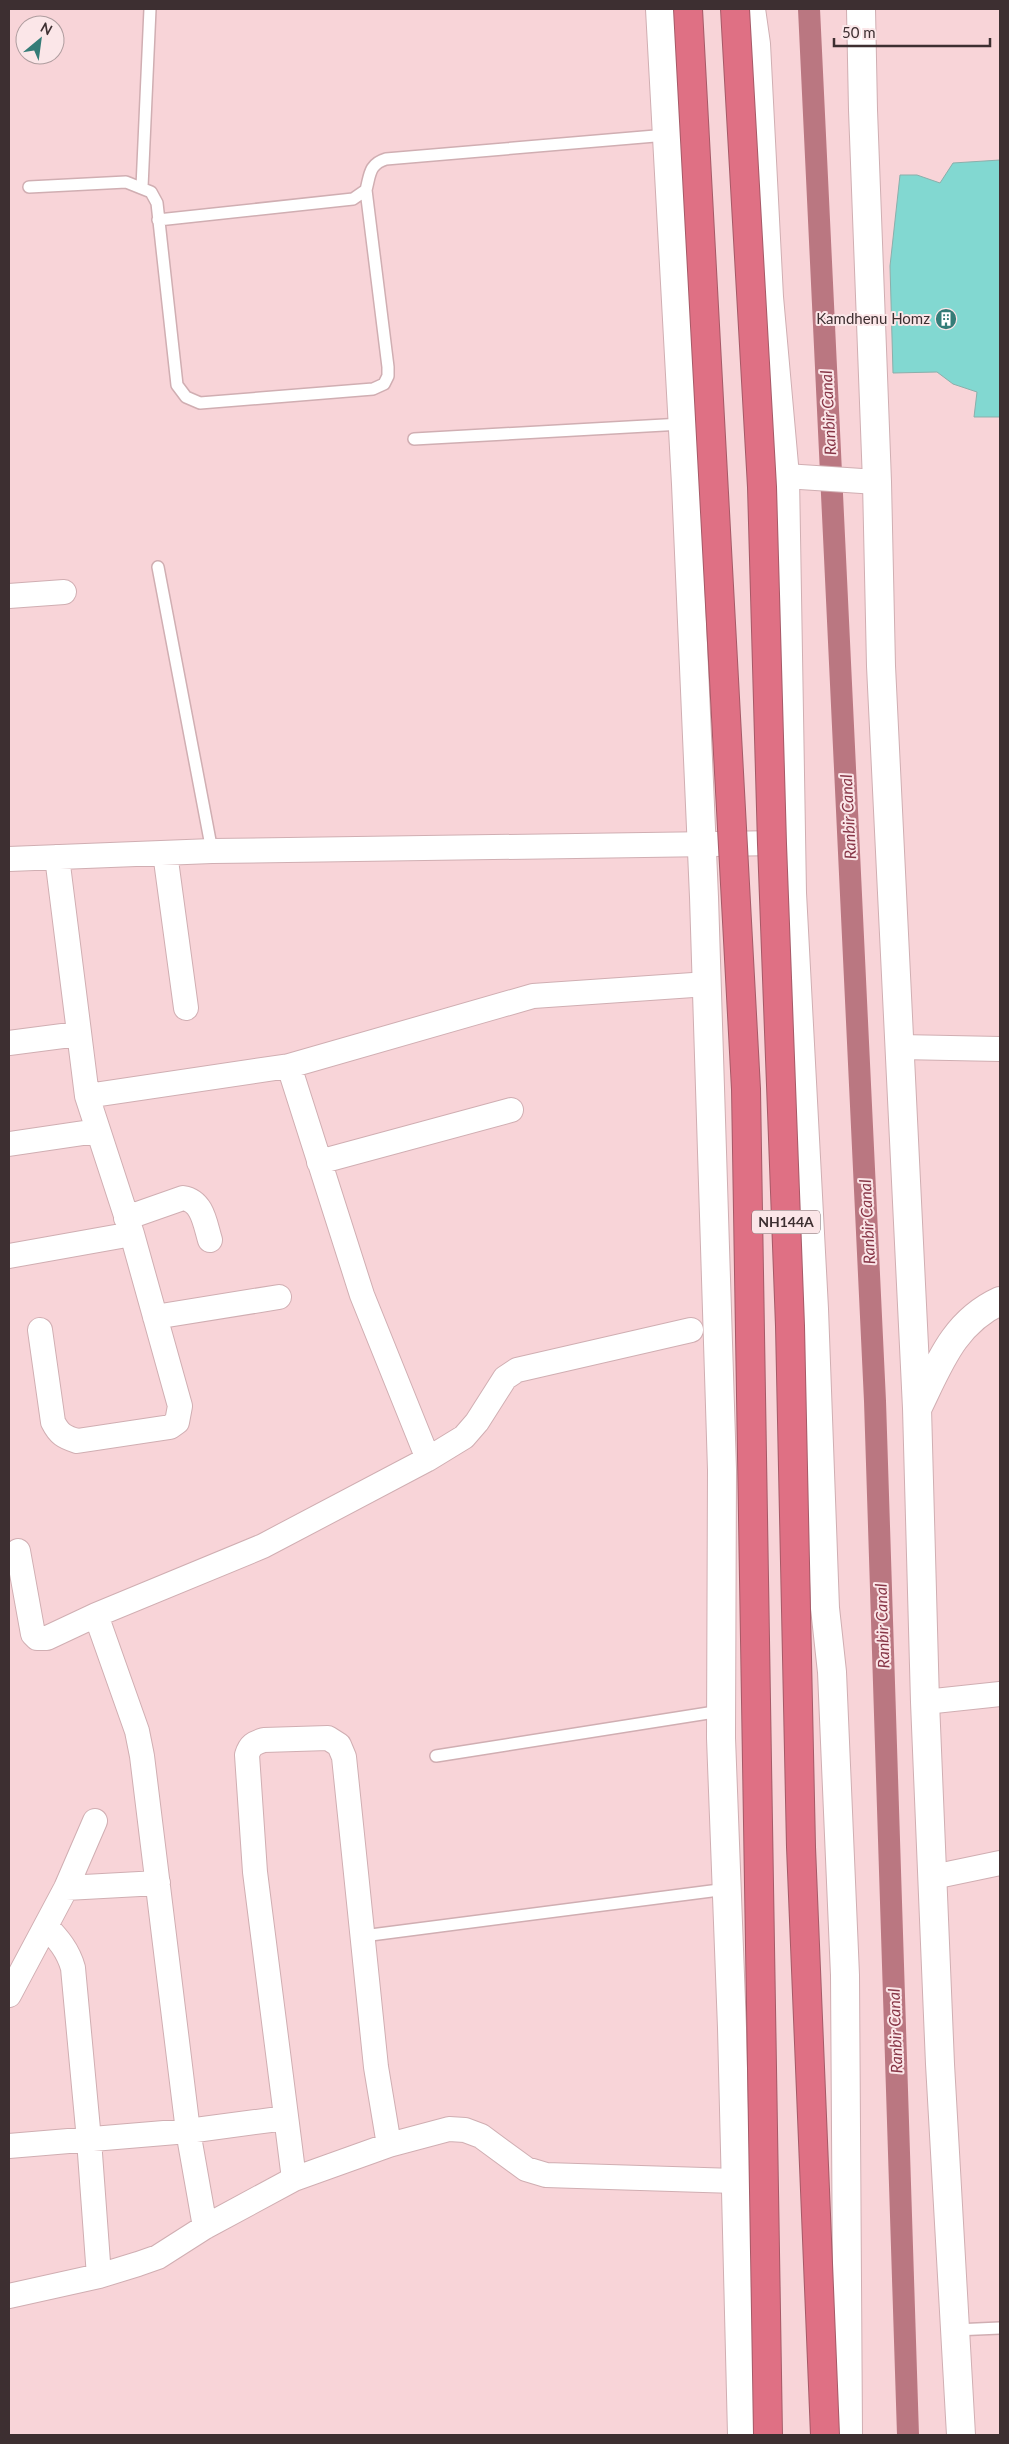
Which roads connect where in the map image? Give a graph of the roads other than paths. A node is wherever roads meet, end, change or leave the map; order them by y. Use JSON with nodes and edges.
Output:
{"nodes":[{"id":1,"x":150,"y":9,"type":"edge"},
{"id":2,"x":660,"y":9,"type":"edge"},
{"id":3,"x":688,"y":9,"type":"edge"},
{"id":4,"x":734,"y":9,"type":"edge"},
{"id":5,"x":751,"y":9,"type":"edge"},
{"id":6,"x":861,"y":9,"type":"edge"},
{"id":7,"x":667,"y":135,"type":"junction"},
{"id":8,"x":28,"y":187,"type":"dead end"},
{"id":9,"x":142,"y":187,"type":"junction"},
{"id":10,"x":366,"y":190,"type":"junction"},
{"id":11,"x":158,"y":220,"type":"junction"},
{"id":12,"x":682,"y":424,"type":"junction"},
{"id":13,"x":414,"y":440,"type":"dead end"},
{"id":14,"x":793,"y":477,"type":"junction"},
{"id":15,"x":867,"y":481,"type":"junction"},
{"id":16,"x":158,"y":567,"type":"dead end"},
{"id":17,"x":64,"y":592,"type":"dead end"},
{"id":18,"x":9,"y":596,"type":"edge"},
{"id":19,"x":701,"y":843,"type":"junction"},
{"id":20,"x":791,"y":843,"type":"junction"},
{"id":21,"x":212,"y":851,"type":"junction"},
{"id":22,"x":165,"y":853,"type":"junction"},
{"id":23,"x":57,"y":857,"type":"junction"},
{"id":24,"x":9,"y":859,"type":"edge"},
{"id":25,"x":693,"y":985,"type":"dead end"},
{"id":26,"x":186,"y":1008,"type":"dead end"},
{"id":27,"x":78,"y":1034,"type":"junction"},
{"id":28,"x":9,"y":1043,"type":"edge"},
{"id":29,"x":900,"y":1047,"type":"junction"},
{"id":30,"x":1000,"y":1049,"type":"edge"},
{"id":31,"x":289,"y":1066,"type":"junction"},
{"id":32,"x":87,"y":1096,"type":"junction"},
{"id":33,"x":511,"y":1110,"type":"dead end"},
{"id":34,"x":97,"y":1131,"type":"junction"},
{"id":35,"x":9,"y":1144,"type":"edge"},
{"id":36,"x":319,"y":1162,"type":"junction"},
{"id":37,"x":129,"y":1226,"type":"junction"},
{"id":38,"x":210,"y":1240,"type":"dead end"},
{"id":39,"x":9,"y":1256,"type":"edge"},
{"id":40,"x":279,"y":1297,"type":"dead end"},
{"id":41,"x":1000,"y":1301,"type":"edge"},
{"id":42,"x":155,"y":1317,"type":"junction"},
{"id":43,"x":40,"y":1330,"type":"dead end"},
{"id":44,"x":691,"y":1330,"type":"dead end"},
{"id":45,"x":917,"y":1408,"type":"junction"},
{"id":46,"x":428,"y":1459,"type":"junction"},
{"id":47,"x":18,"y":1551,"type":"dead end"},
{"id":48,"x":18,"y":1601,"type":"edge"},
{"id":49,"x":96,"y":1615,"type":"junction"},
{"id":50,"x":1000,"y":1694,"type":"edge"},
{"id":51,"x":924,"y":1702,"type":"junction"},
{"id":52,"x":721,"y":1711,"type":"junction"},
{"id":53,"x":436,"y":1756,"type":"dead end"},
{"id":54,"x":95,"y":1821,"type":"dead end"},
{"id":55,"x":1000,"y":1863,"type":"edge"},
{"id":56,"x":933,"y":1877,"type":"junction"},
{"id":57,"x":158,"y":1883,"type":"junction"},
{"id":58,"x":66,"y":1888,"type":"junction"},
{"id":59,"x":727,"y":1889,"type":"junction"},
{"id":60,"x":46,"y":1926,"type":"junction"},
{"id":61,"x":363,"y":1936,"type":"junction"},
{"id":62,"x":9,"y":1995,"type":"edge"},
{"id":63,"x":286,"y":2118,"type":"junction"},
{"id":64,"x":188,"y":2131,"type":"junction"},
{"id":65,"x":89,"y":2140,"type":"junction"},
{"id":66,"x":389,"y":2145,"type":"junction"},
{"id":67,"x":9,"y":2146,"type":"edge"},
{"id":68,"x":294,"y":2179,"type":"junction"},
{"id":69,"x":735,"y":2181,"type":"junction"},
{"id":70,"x":205,"y":2227,"type":"junction"},
{"id":71,"x":99,"y":2276,"type":"junction"},
{"id":72,"x":9,"y":2296,"type":"edge"},
{"id":73,"x":1000,"y":2328,"type":"edge"},
{"id":74,"x":955,"y":2330,"type":"junction"},
{"id":75,"x":742,"y":2435,"type":"edge"},
{"id":76,"x":768,"y":2435,"type":"edge"},
{"id":77,"x":825,"y":2435,"type":"edge"},
{"id":78,"x":848,"y":2435,"type":"edge"},
{"id":79,"x":961,"y":2435,"type":"edge"}],
"edges":[{"from":1,"to":9,"type":"lane"},
{"from":2,"to":7,"type":"street"},
{"from":3,"to":76,"type":"highway","number":"NH144A","bridge":true},
{"from":4,"to":77,"type":"highway","number":"NH144A","bridge":true},
{"from":5,"to":14,"type":"street"},
{"from":6,"to":15,"type":"street"},
{"from":7,"to":10,"type":"lane"},
{"from":7,"to":12,"type":"street"},
{"from":8,"to":9,"type":"lane"},
{"from":9,"to":11,"type":"lane"},
{"from":10,"to":11,"type":"lane"},
{"from":10,"to":11,"type":"lane"},
{"from":12,"to":13,"type":"lane"},
{"from":12,"to":19,"type":"street"},
{"from":14,"to":15,"type":"street"},
{"from":14,"to":20,"type":"street"},
{"from":15,"to":29,"type":"street"},
{"from":16,"to":21,"type":"lane"},
{"from":17,"to":18,"type":"street"},
{"from":19,"to":20,"type":"street"},
{"from":19,"to":21,"type":"street"},
{"from":19,"to":52,"type":"street"},
{"from":20,"to":78,"type":"street"},
{"from":21,"to":22,"type":"street"},
{"from":22,"to":23,"type":"street"},
{"from":22,"to":26,"type":"street"},
{"from":23,"to":24,"type":"street"},
{"from":23,"to":27,"type":"street"},
{"from":25,"to":31,"type":"street"},
{"from":27,"to":28,"type":"street"},
{"from":27,"to":32,"type":"street"},
{"from":29,"to":30,"type":"street"},
{"from":29,"to":45,"type":"street"},
{"from":31,"to":32,"type":"street"},
{"from":31,"to":36,"type":"street"},
{"from":32,"to":34,"type":"street"},
{"from":33,"to":36,"type":"street"},
{"from":34,"to":35,"type":"street"},
{"from":34,"to":37,"type":"street"},
{"from":36,"to":46,"type":"street"},
{"from":37,"to":38,"type":"street"},
{"from":37,"to":39,"type":"street"},
{"from":37,"to":42,"type":"street"},
{"from":40,"to":42,"type":"street"},
{"from":41,"to":45,"type":"street"},
{"from":42,"to":43,"type":"street"},
{"from":44,"to":46,"type":"street"},
{"from":45,"to":51,"type":"street"},
{"from":46,"to":49,"type":"street"},
{"from":47,"to":48,"type":"street"},
{"from":48,"to":49,"type":"street"},
{"from":49,"to":57,"type":"street"},
{"from":50,"to":51,"type":"street"},
{"from":51,"to":56,"type":"street"},
{"from":52,"to":53,"type":"lane"},
{"from":52,"to":59,"type":"street"},
{"from":54,"to":58,"type":"street"},
{"from":55,"to":56,"type":"street"},
{"from":56,"to":74,"type":"street"},
{"from":57,"to":58,"type":"street"},
{"from":57,"to":64,"type":"street"},
{"from":58,"to":60,"type":"street"},
{"from":59,"to":61,"type":"lane"},
{"from":59,"to":69,"type":"street"},
{"from":60,"to":62,"type":"street"},
{"from":60,"to":65,"type":"street"},
{"from":61,"to":63,"type":"street"},
{"from":61,"to":66,"type":"street"},
{"from":63,"to":64,"type":"street"},
{"from":63,"to":68,"type":"street"},
{"from":64,"to":65,"type":"street"},
{"from":64,"to":70,"type":"street"},
{"from":65,"to":67,"type":"street"},
{"from":65,"to":71,"type":"street"},
{"from":66,"to":68,"type":"street"},
{"from":66,"to":69,"type":"street"},
{"from":68,"to":70,"type":"street"},
{"from":69,"to":75,"type":"street"},
{"from":70,"to":71,"type":"street"},
{"from":71,"to":72,"type":"street"},
{"from":73,"to":74,"type":"lane"},
{"from":74,"to":79,"type":"street"}]}
